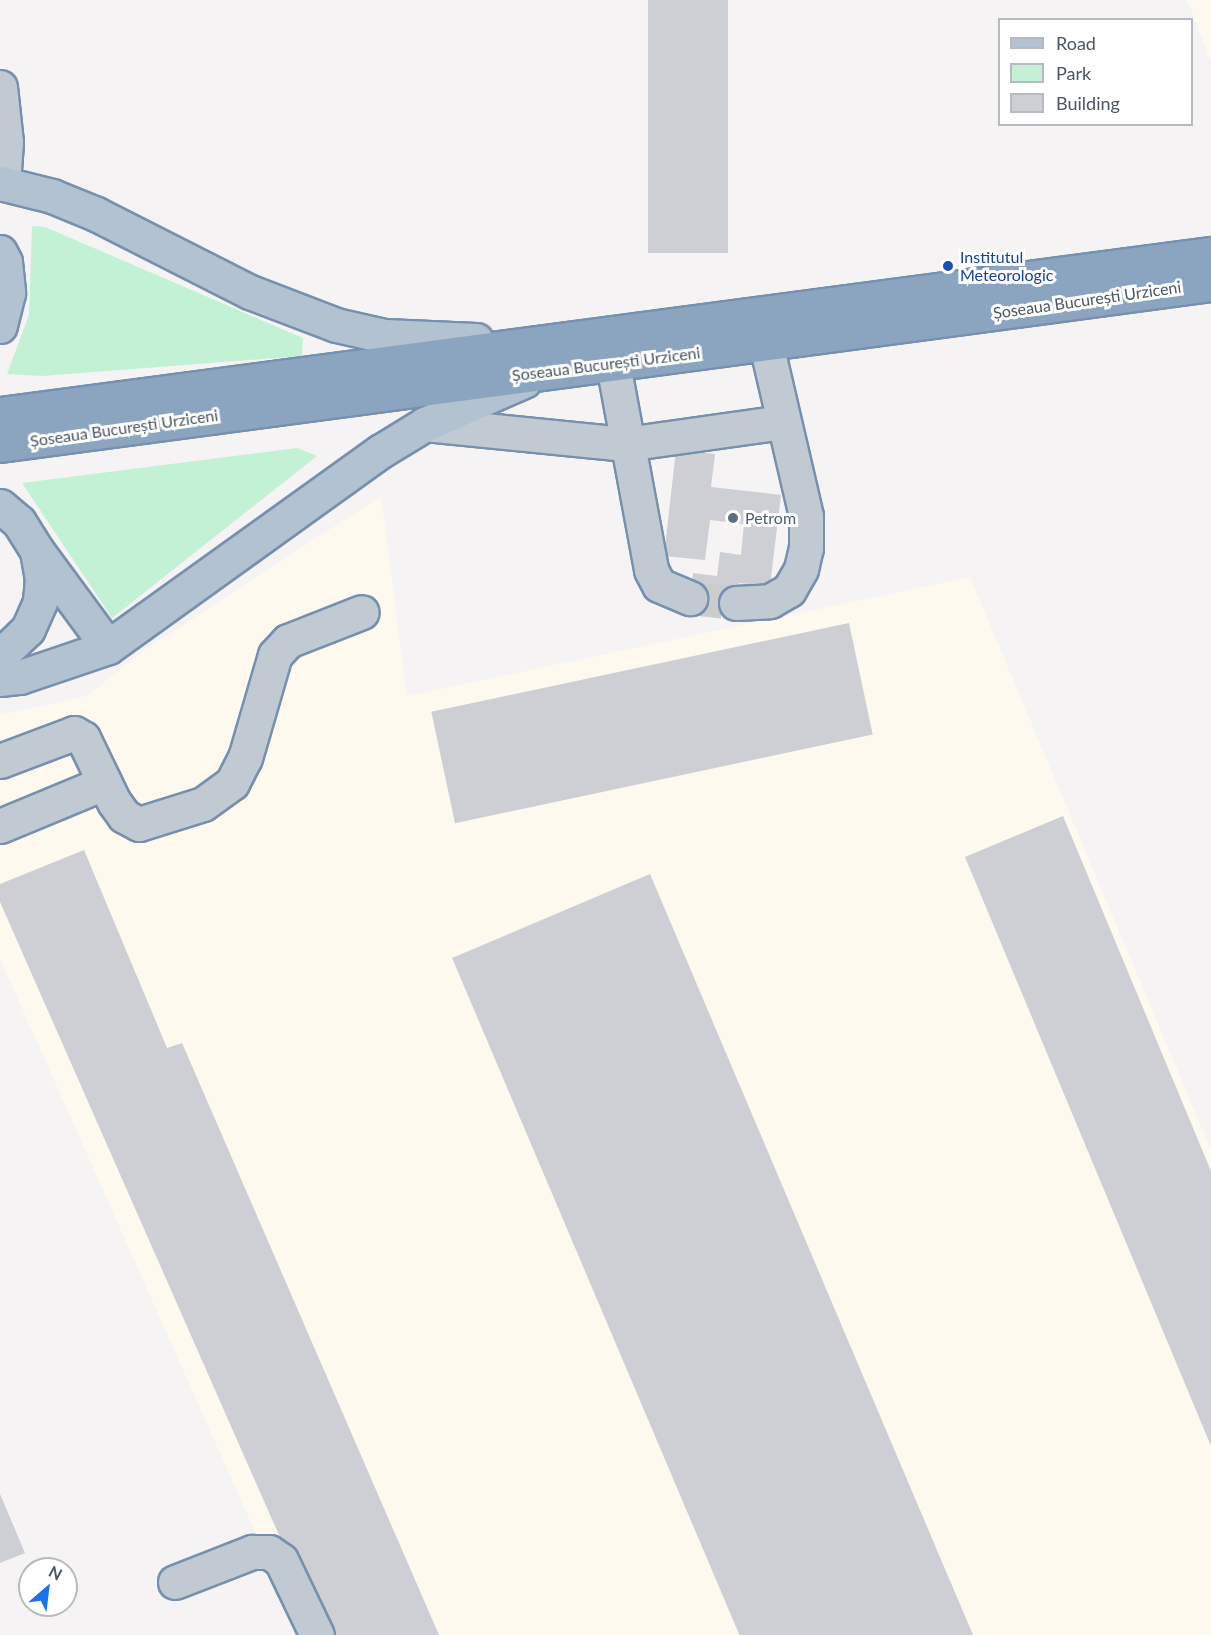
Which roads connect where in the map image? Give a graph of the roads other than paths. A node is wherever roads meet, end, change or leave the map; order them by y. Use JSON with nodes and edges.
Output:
{"nodes":[{"id":1,"x":0,"y":87,"type":"edge"},
{"id":2,"x":1,"y":183,"type":"edge"},
{"id":3,"x":0,"y":252,"type":"edge"},
{"id":4,"x":1211,"y":254,"type":"edge"},
{"id":5,"x":1211,"y":284,"type":"edge"},
{"id":6,"x":0,"y":326,"type":"edge"},
{"id":7,"x":766,"y":344,"type":"junction"},
{"id":8,"x":537,"y":358,"type":"junction"},
{"id":9,"x":612,"y":364,"type":"junction"},
{"id":10,"x":0,"y":414,"type":"edge"},
{"id":11,"x":783,"y":422,"type":"junction"},
{"id":12,"x":425,"y":424,"type":"junction"},
{"id":13,"x":626,"y":444,"type":"junction"},
{"id":14,"x":0,"y":445,"type":"edge"},
{"id":15,"x":0,"y":506,"type":"edge"},
{"id":16,"x":37,"y":551,"type":"junction"},
{"id":17,"x":690,"y":598,"type":"tunnel mouth"},
{"id":18,"x":736,"y":603,"type":"tunnel mouth"},
{"id":19,"x":362,"y":612,"type":"dead end"},
{"id":20,"x":108,"y":647,"type":"junction"},
{"id":21,"x":0,"y":657,"type":"edge"},
{"id":22,"x":0,"y":680,"type":"edge"},
{"id":23,"x":0,"y":761,"type":"edge"},
{"id":24,"x":104,"y":783,"type":"junction"},
{"id":25,"x":0,"y":826,"type":"edge"},
{"id":26,"x":175,"y":1582,"type":"dead end"},
{"id":27,"x":316,"y":1635,"type":"edge"}],
"edges":[{"from":1,"to":2,"type":"street"},
{"from":2,"to":8,"type":"main road"},
{"from":3,"to":6,"type":"main road"},
{"from":4,"to":8,"type":"highway","name":"Șoseaua București Urziceni"},
{"from":5,"to":7,"type":"highway","name":"Șoseaua București Urziceni"},
{"from":7,"to":9,"type":"highway","name":"Șoseaua București Urziceni"},
{"from":7,"to":11,"type":"street"},
{"from":8,"to":9,"type":"highway","name":"Șoseaua București Urziceni"},
{"from":8,"to":10,"type":"highway","name":"Șoseaua București Urziceni"},
{"from":8,"to":12,"type":"main road"},
{"from":8,"to":14,"type":"highway","name":"Șoseaua București Urziceni"},
{"from":9,"to":13,"type":"street"},
{"from":11,"to":13,"type":"street"},
{"from":11,"to":18,"type":"street"},
{"from":12,"to":13,"type":"street"},
{"from":12,"to":20,"type":"main road"},
{"from":13,"to":17,"type":"street"},
{"from":15,"to":16,"type":"main road"},
{"from":16,"to":20,"type":"main road"},
{"from":16,"to":21,"type":"main road"},
{"from":19,"to":24,"type":"street"},
{"from":20,"to":22,"type":"main road"},
{"from":23,"to":24,"type":"street"},
{"from":24,"to":25,"type":"street"},
{"from":26,"to":27,"type":"street"}]}
